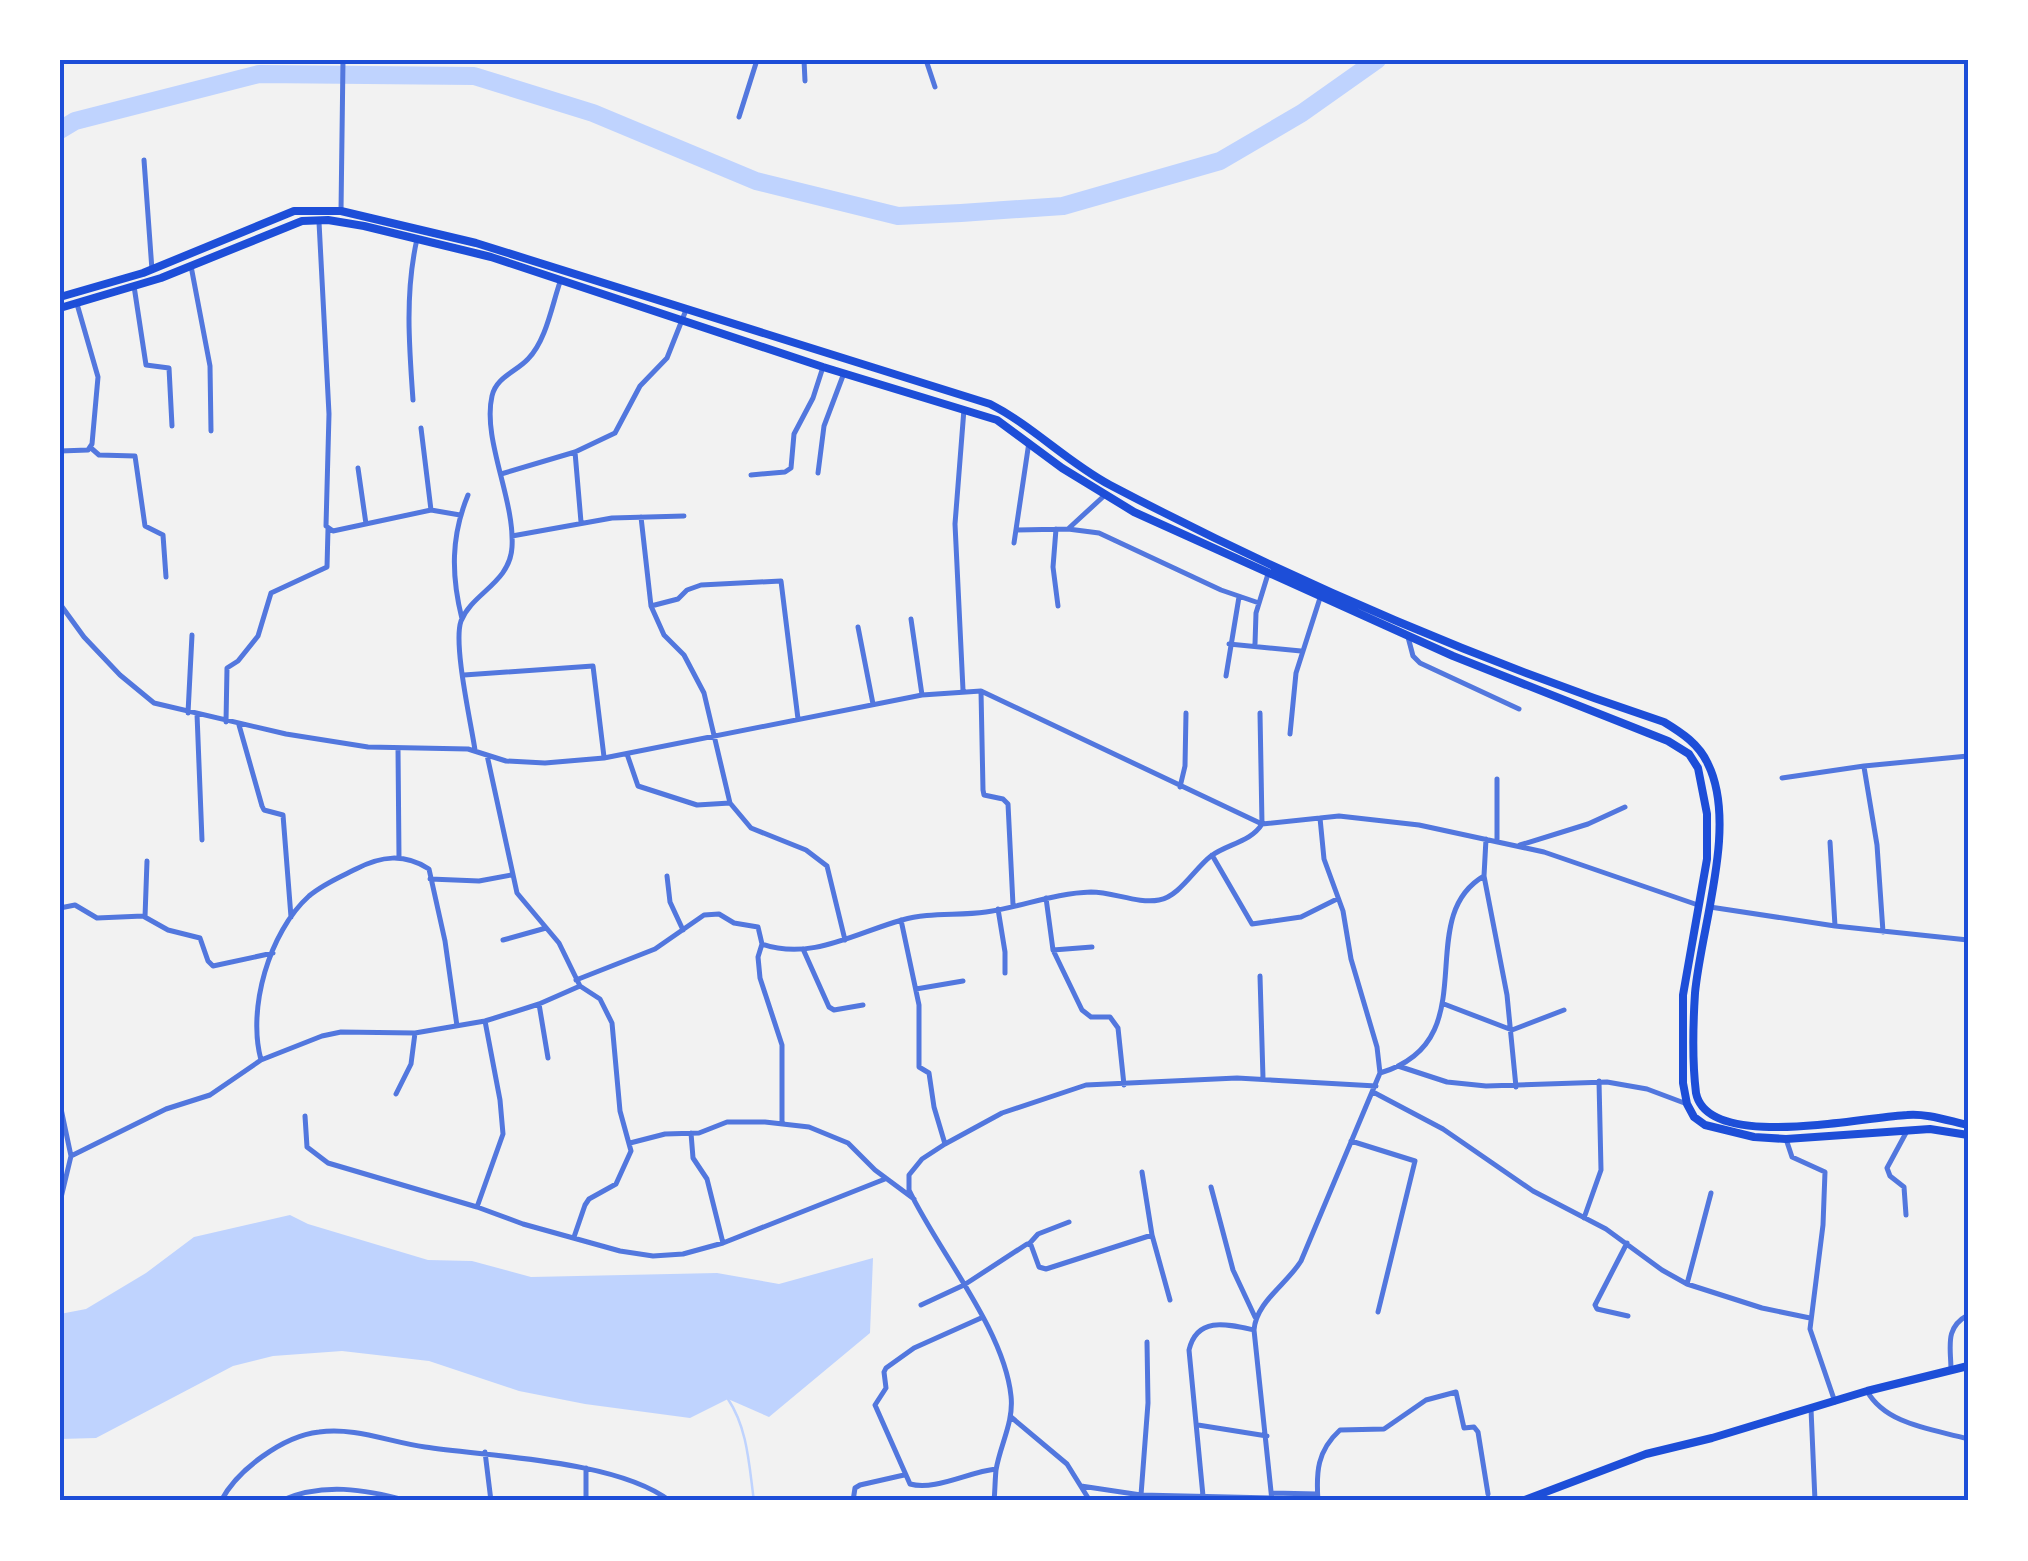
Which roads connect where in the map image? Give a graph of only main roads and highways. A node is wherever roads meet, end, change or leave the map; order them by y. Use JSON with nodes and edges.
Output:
{"nodes":[{"id":1,"x":60,"y":297,"type":"edge"},
{"id":2,"x":60,"y":308,"type":"edge"},
{"id":3,"x":1930,"y":1118,"type":"junction"},
{"id":4,"x":1968,"y":1125,"type":"edge"},
{"id":5,"x":1930,"y":1129,"type":"junction"},
{"id":6,"x":1968,"y":1135,"type":"edge"},
{"id":7,"x":1968,"y":1366,"type":"edge"},
{"id":8,"x":1528,"y":1500,"type":"edge"}],
"edges":[{"from":1,"to":3,"type":"main road"},
{"from":2,"to":5,"type":"main road"},
{"from":3,"to":4,"type":"main road"},
{"from":3,"to":5,"type":"main road"},
{"from":5,"to":6,"type":"main road"},
{"from":7,"to":8,"type":"main road"}]}
